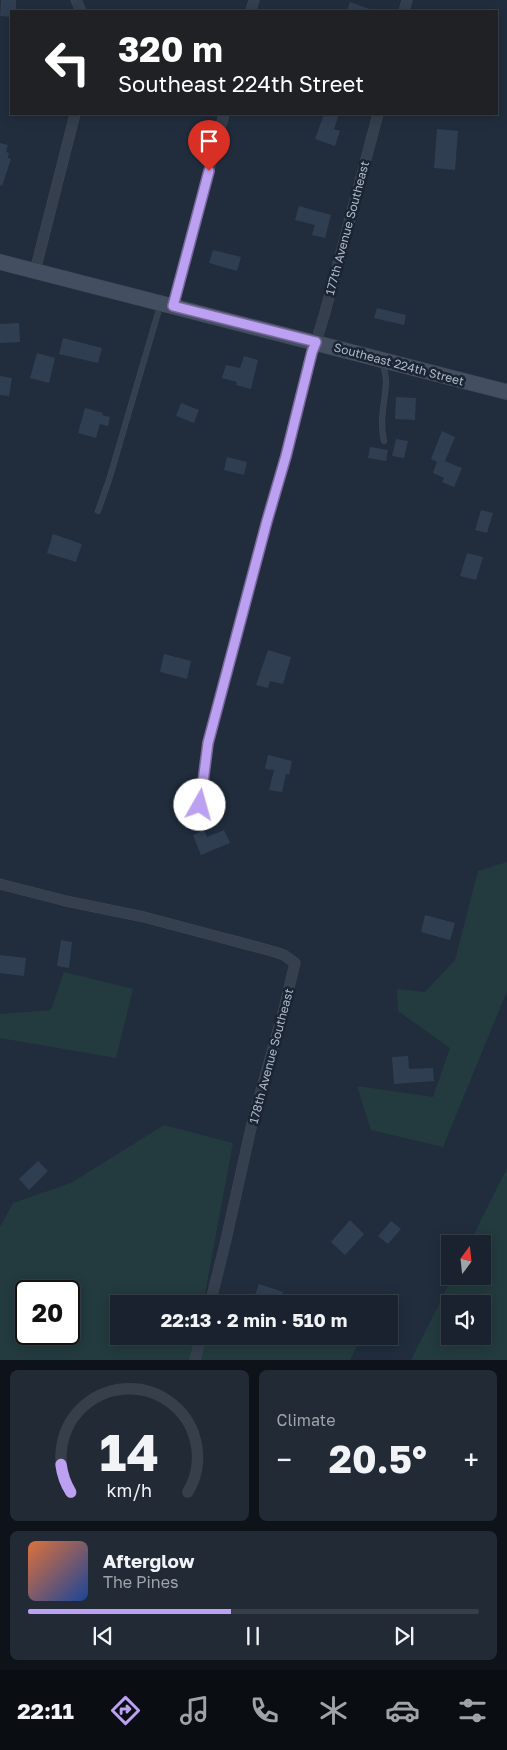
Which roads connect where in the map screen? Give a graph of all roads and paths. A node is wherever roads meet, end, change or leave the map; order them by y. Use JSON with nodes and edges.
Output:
{"nodes":[{"id":1,"x":75,"y":115,"type":"edge"},
{"id":2,"x":224,"y":115,"type":"edge"},
{"id":3,"x":378,"y":115,"type":"edge"},
{"id":4,"x":0,"y":262,"type":"edge"},
{"id":5,"x":35,"y":271,"type":"junction"},
{"id":6,"x":167,"y":304,"type":"junction"},
{"id":7,"x":316,"y":342,"type":"junction"},
{"id":8,"x":382,"y":360,"type":"junction"},
{"id":9,"x":507,"y":392,"type":"edge"},
{"id":10,"x":384,"y":441,"type":"dead end"},
{"id":11,"x":98,"y":511,"type":"dead end"},
{"id":12,"x":200,"y":805,"type":"dead end"},
{"id":13,"x":0,"y":884,"type":"edge"},
{"id":14,"x":212,"y":1295,"type":"edge"},
{"id":15,"x":199,"y":1345,"type":"edge"},
{"id":16,"x":195,"y":1360,"type":"edge"}],
"edges":[{"from":1,"to":5,"type":"street"},
{"from":2,"to":6,"type":"street"},
{"from":3,"to":7,"type":"street","name":"177th Avenue Southeast"},
{"from":4,"to":5,"type":"street","name":"Southeast 224th Street"},
{"from":5,"to":6,"type":"street","name":"Southeast 224th Street"},
{"from":6,"to":7,"type":"street","name":"Southeast 224th Street"},
{"from":6,"to":11,"type":"lane"},
{"from":7,"to":8,"type":"street","name":"Southeast 224th Street"},
{"from":7,"to":12,"type":"lane"},
{"from":8,"to":9,"type":"street","name":"Southeast 224th Street"},
{"from":8,"to":10,"type":"lane"},
{"from":13,"to":14,"type":"street","name":"178th Avenue Southeast"},
{"from":15,"to":16,"type":"street"}]}
